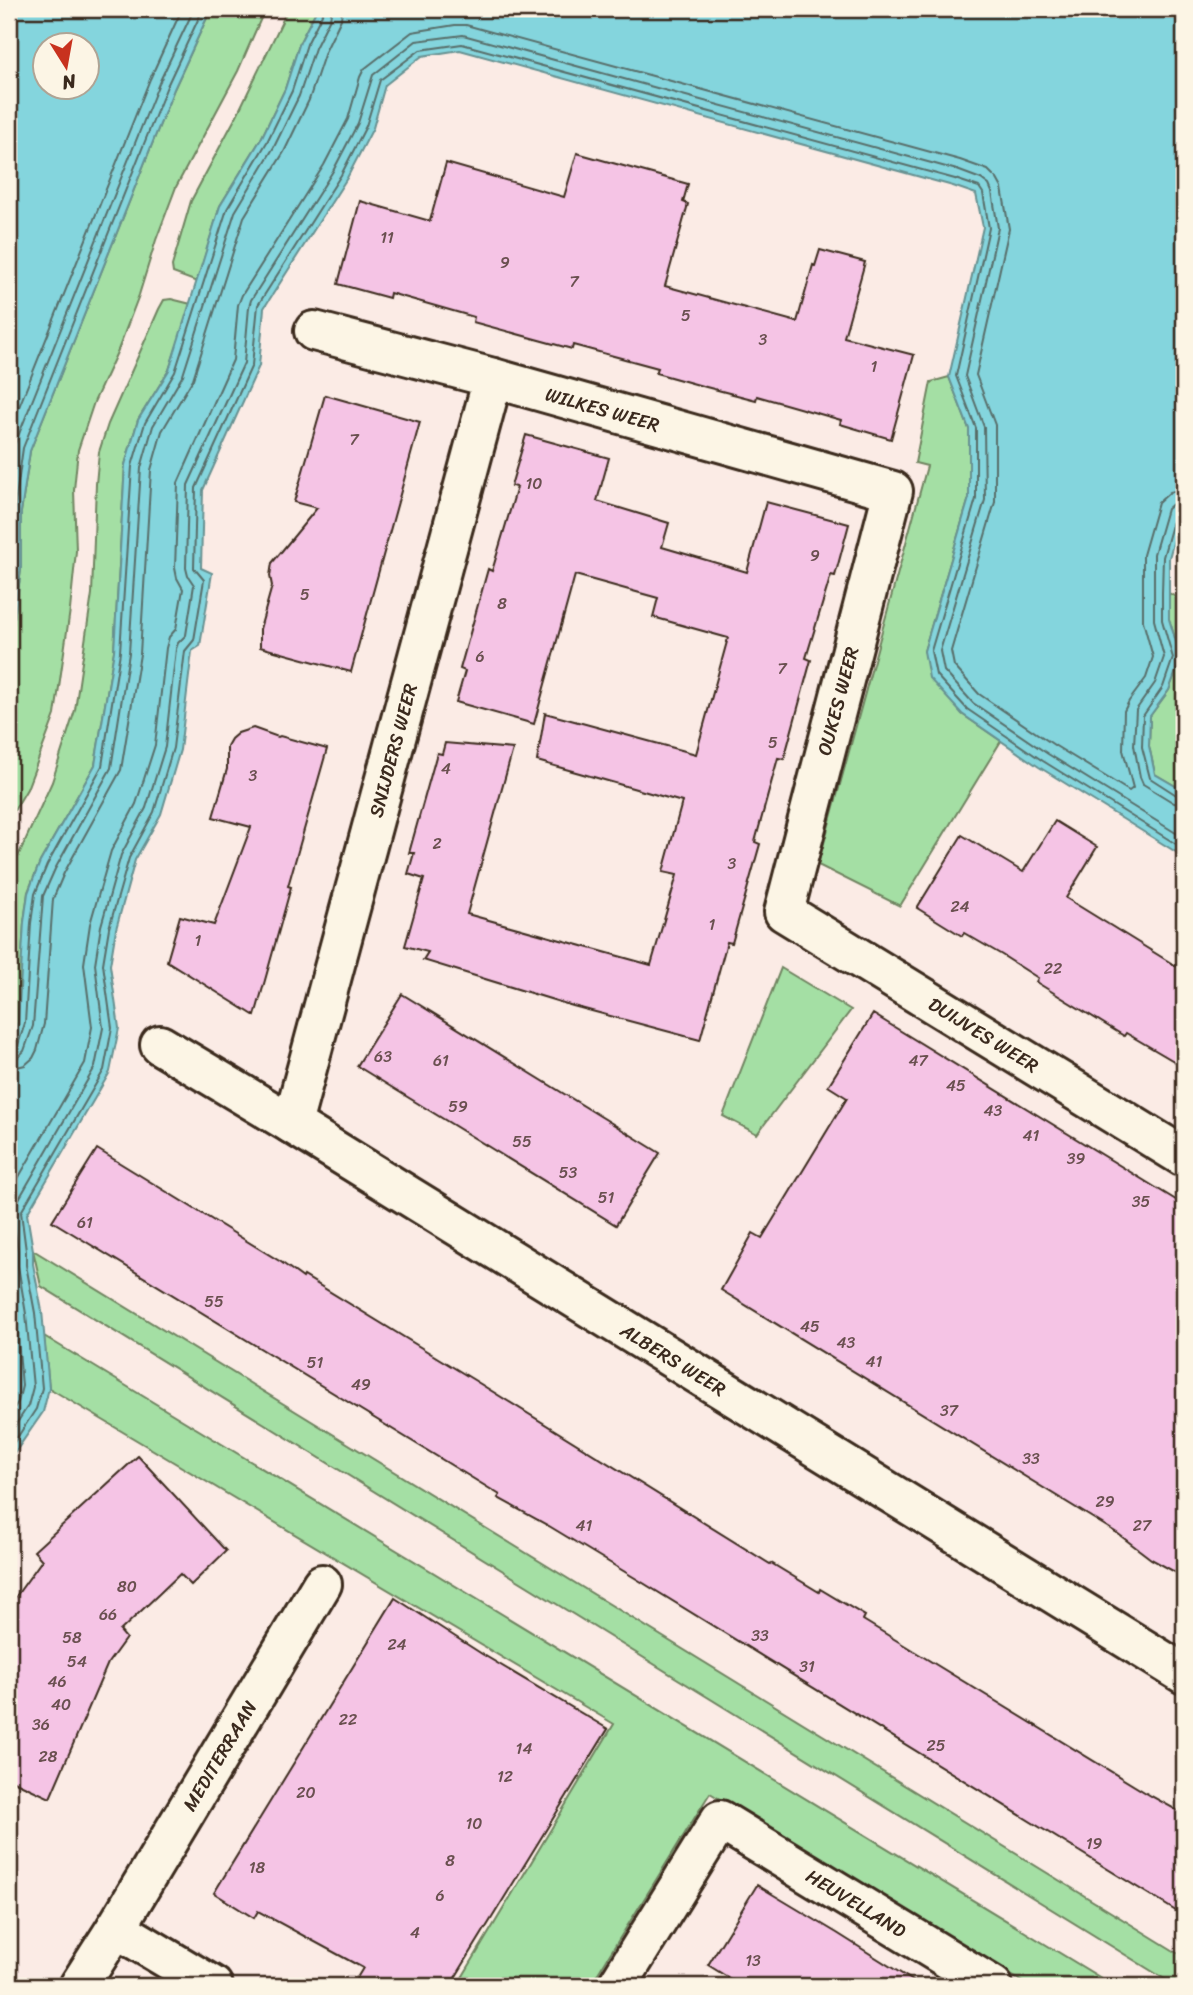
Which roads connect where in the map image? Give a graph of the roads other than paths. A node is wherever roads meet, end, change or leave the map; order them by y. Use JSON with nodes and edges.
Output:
{"nodes":[{"id":1,"x":314,"y":331,"type":"dead end"},
{"id":2,"x":492,"y":378,"type":"junction"},
{"id":3,"x":893,"y":491,"type":"joint"},
{"id":4,"x":784,"y":912,"type":"joint"},
{"id":5,"x":160,"y":1045,"type":"dead end"},
{"id":6,"x":292,"y":1124,"type":"junction"},
{"id":7,"x":1184,"y":1157,"type":"edge"},
{"id":8,"x":322,"y":1584,"type":"dead end"},
{"id":9,"x":1184,"y":1674,"type":"edge"},
{"id":10,"x":116,"y":1928,"type":"junction"},
{"id":11,"x":79,"y":1986,"type":"edge"},
{"id":12,"x":213,"y":1986,"type":"edge"},
{"id":13,"x":617,"y":1986,"type":"edge"},
{"id":14,"x":993,"y":1986,"type":"edge"}],
"edges":[{"from":1,"to":2,"type":"street","name":"WILKES WEER"},
{"from":2,"to":3,"type":"street","name":"WILKES WEER"},
{"from":2,"to":6,"type":"street","name":"SNIJDERS WEER"},
{"from":3,"to":4,"type":"street","name":"OUKES WEER"},
{"from":4,"to":7,"type":"street","name":"DUIJVES WEER"},
{"from":5,"to":6,"type":"street","name":"ALBERS WEER"},
{"from":6,"to":9,"type":"street","name":"ALBERS WEER"},
{"from":8,"to":10,"type":"street","name":"MEDITERRAAN"},
{"from":10,"to":11,"type":"street","name":"MEDITERRAAN"},
{"from":10,"to":12,"type":"street"},
{"from":13,"to":14,"type":"street","name":"HEUVELLAND"}]}
